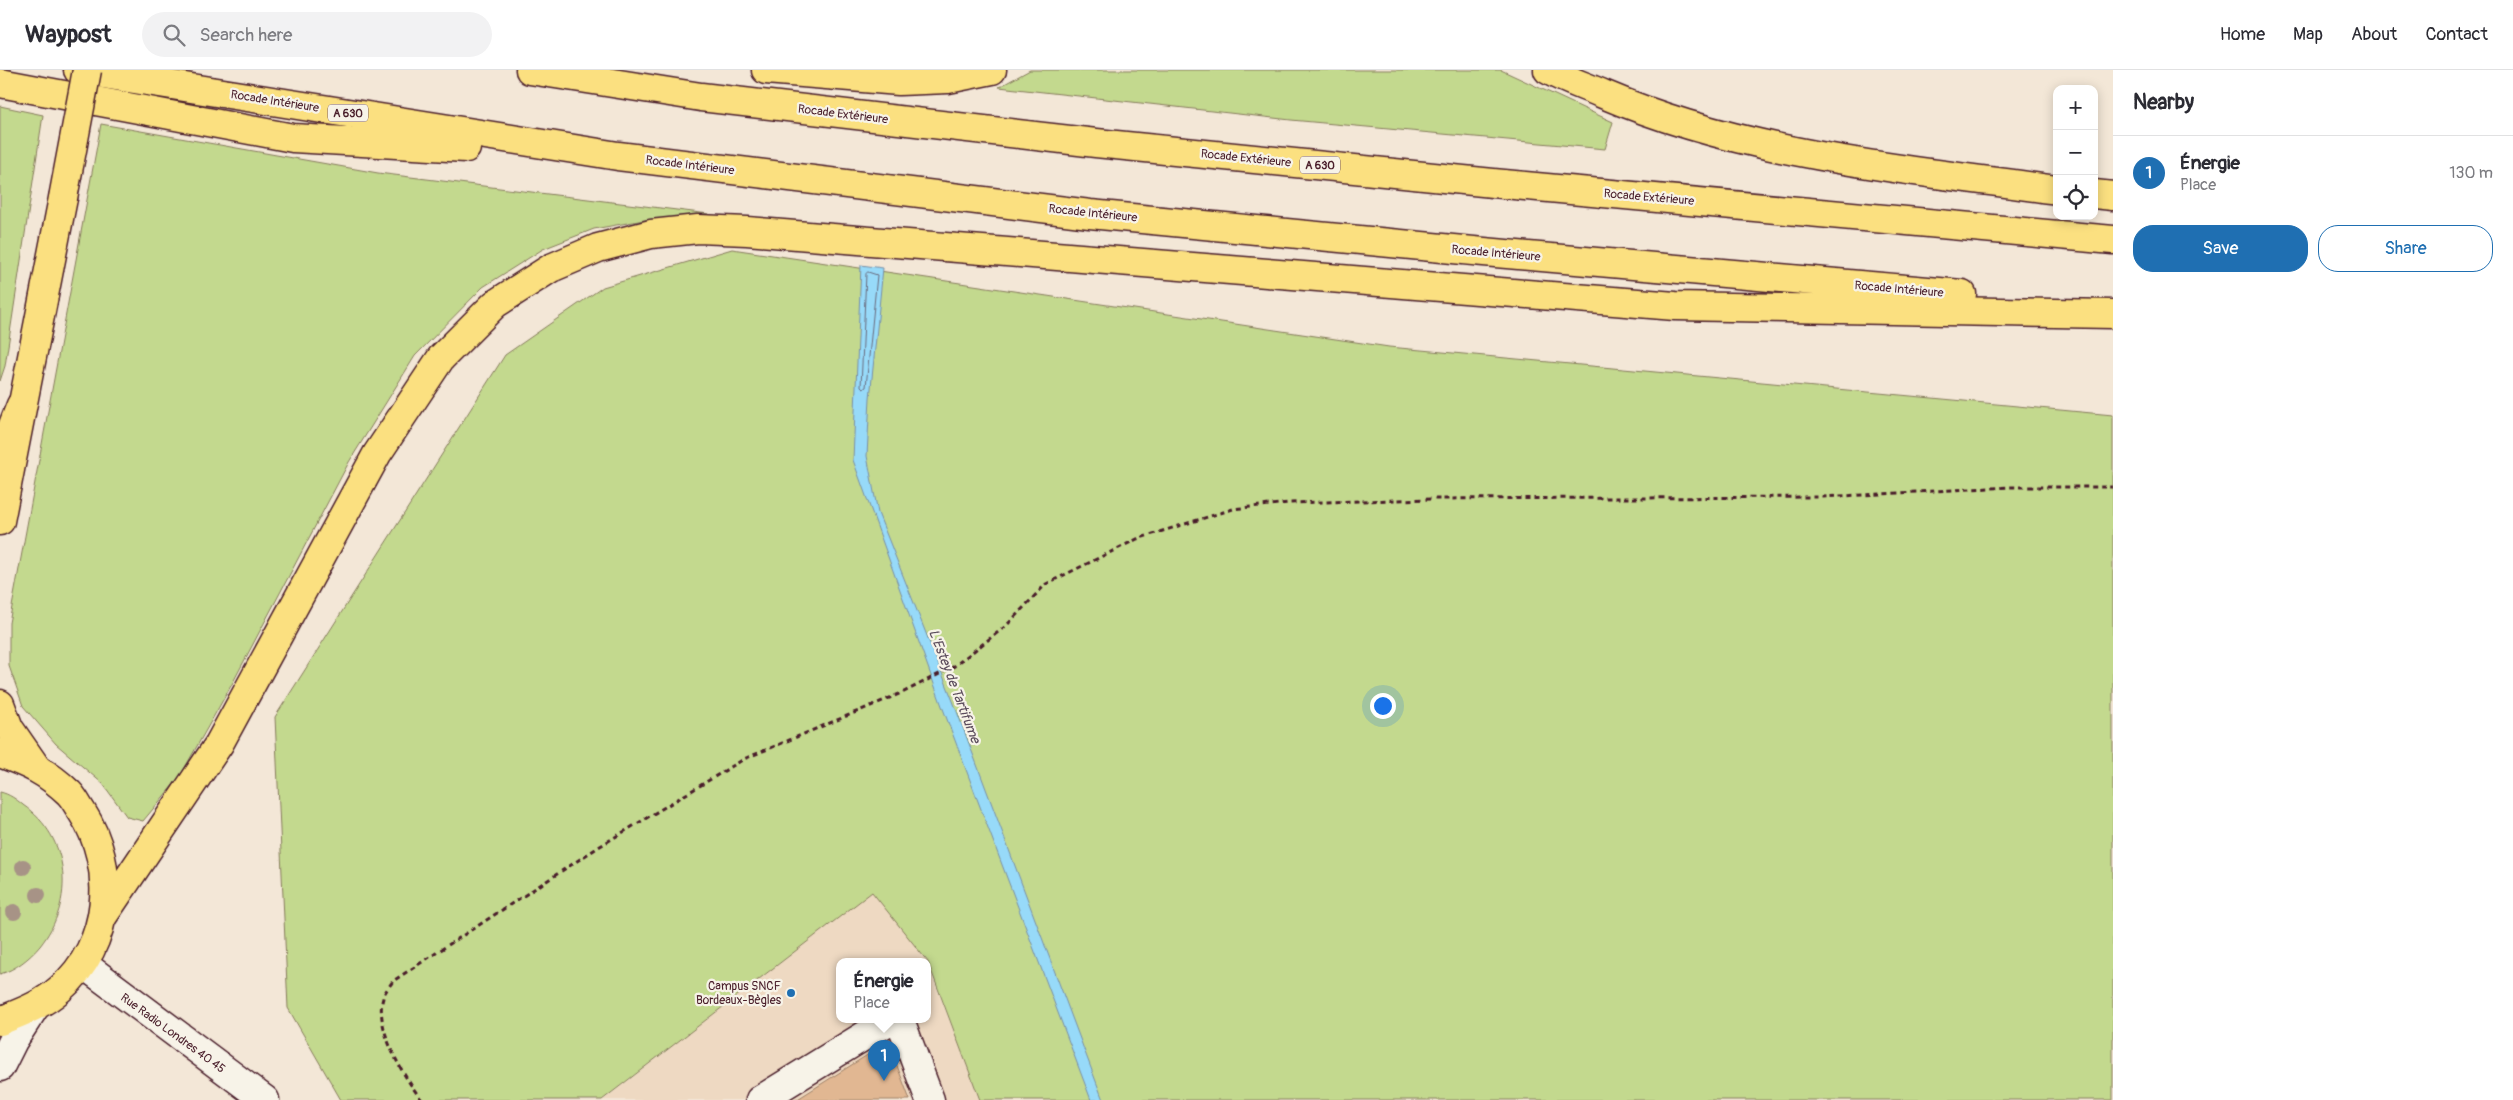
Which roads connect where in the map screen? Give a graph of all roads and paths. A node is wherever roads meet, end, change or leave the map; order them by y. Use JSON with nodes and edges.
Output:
{"nodes":[{"id":1,"x":78,"y":70,"type":"edge"},
{"id":2,"x":87,"y":70,"type":"edge"},
{"id":3,"x":530,"y":70,"type":"edge"},
{"id":4,"x":766,"y":70,"type":"edge"},
{"id":5,"x":992,"y":70,"type":"edge"},
{"id":6,"x":1548,"y":70,"type":"edge"},
{"id":7,"x":0,"y":83,"type":"edge"},
{"id":8,"x":618,"y":156,"type":"junction"},
{"id":9,"x":2053,"y":189,"type":"edge"},
{"id":10,"x":2098,"y":194,"type":"edge"},
{"id":11,"x":2113,"y":196,"type":"edge"},
{"id":12,"x":2113,"y":240,"type":"edge"},
{"id":13,"x":2113,"y":308,"type":"edge"},
{"id":14,"x":2113,"y":314,"type":"edge"},
{"id":15,"x":21,"y":405,"type":"junction"},
{"id":16,"x":0,"y":458,"type":"edge"},
{"id":17,"x":2113,"y":486,"type":"edge"},
{"id":18,"x":0,"y":520,"type":"edge"},
{"id":19,"x":0,"y":704,"type":"edge"},
{"id":20,"x":0,"y":753,"type":"edge"},
{"id":21,"x":36,"y":767,"type":"junction"},
{"id":22,"x":103,"y":916,"type":"junction"},
{"id":23,"x":82,"y":964,"type":"junction"},
{"id":24,"x":35,"y":1008,"type":"junction"},
{"id":25,"x":0,"y":1021,"type":"edge"},
{"id":26,"x":885,"y":1023,"type":"edge"},
{"id":27,"x":901,"y":1023,"type":"edge"},
{"id":28,"x":0,"y":1067,"type":"edge"},
{"id":29,"x":265,"y":1100,"type":"edge"},
{"id":30,"x":422,"y":1100,"type":"edge"},
{"id":31,"x":760,"y":1100,"type":"edge"},
{"id":32,"x":930,"y":1100,"type":"edge"}],
"edges":[{"from":1,"to":8,"type":"main road","name":"Rocade Intérieure","number":"A 630"},
{"from":2,"to":15,"type":"main road","bridge":true},
{"from":3,"to":12,"type":"main road","name":"Rocade Extérieure","number":"A 630"},
{"from":4,"to":5,"type":"main road"},
{"from":6,"to":9,"type":"main road"},
{"from":7,"to":8,"type":"main road"},
{"from":8,"to":13,"type":"main road","name":"Rocade Intérieure","number":"A 630"},
{"from":10,"to":11,"type":"main road"},
{"from":14,"to":22,"type":"main road"},
{"from":15,"to":16,"type":"main road"},
{"from":15,"to":18,"type":"main road"},
{"from":17,"to":30,"type":"path"},
{"from":19,"to":21,"type":"main road"},
{"from":20,"to":21,"type":"main road"},
{"from":21,"to":22,"type":"main road"},
{"from":22,"to":23,"type":"main road"},
{"from":23,"to":24,"type":"main road"},
{"from":23,"to":29,"type":"street","name":"Rue Radio Londres 40 45"},
{"from":24,"to":25,"type":"main road"},
{"from":24,"to":28,"type":"street"},
{"from":26,"to":31,"type":"street"},
{"from":27,"to":32,"type":"street"}]}
